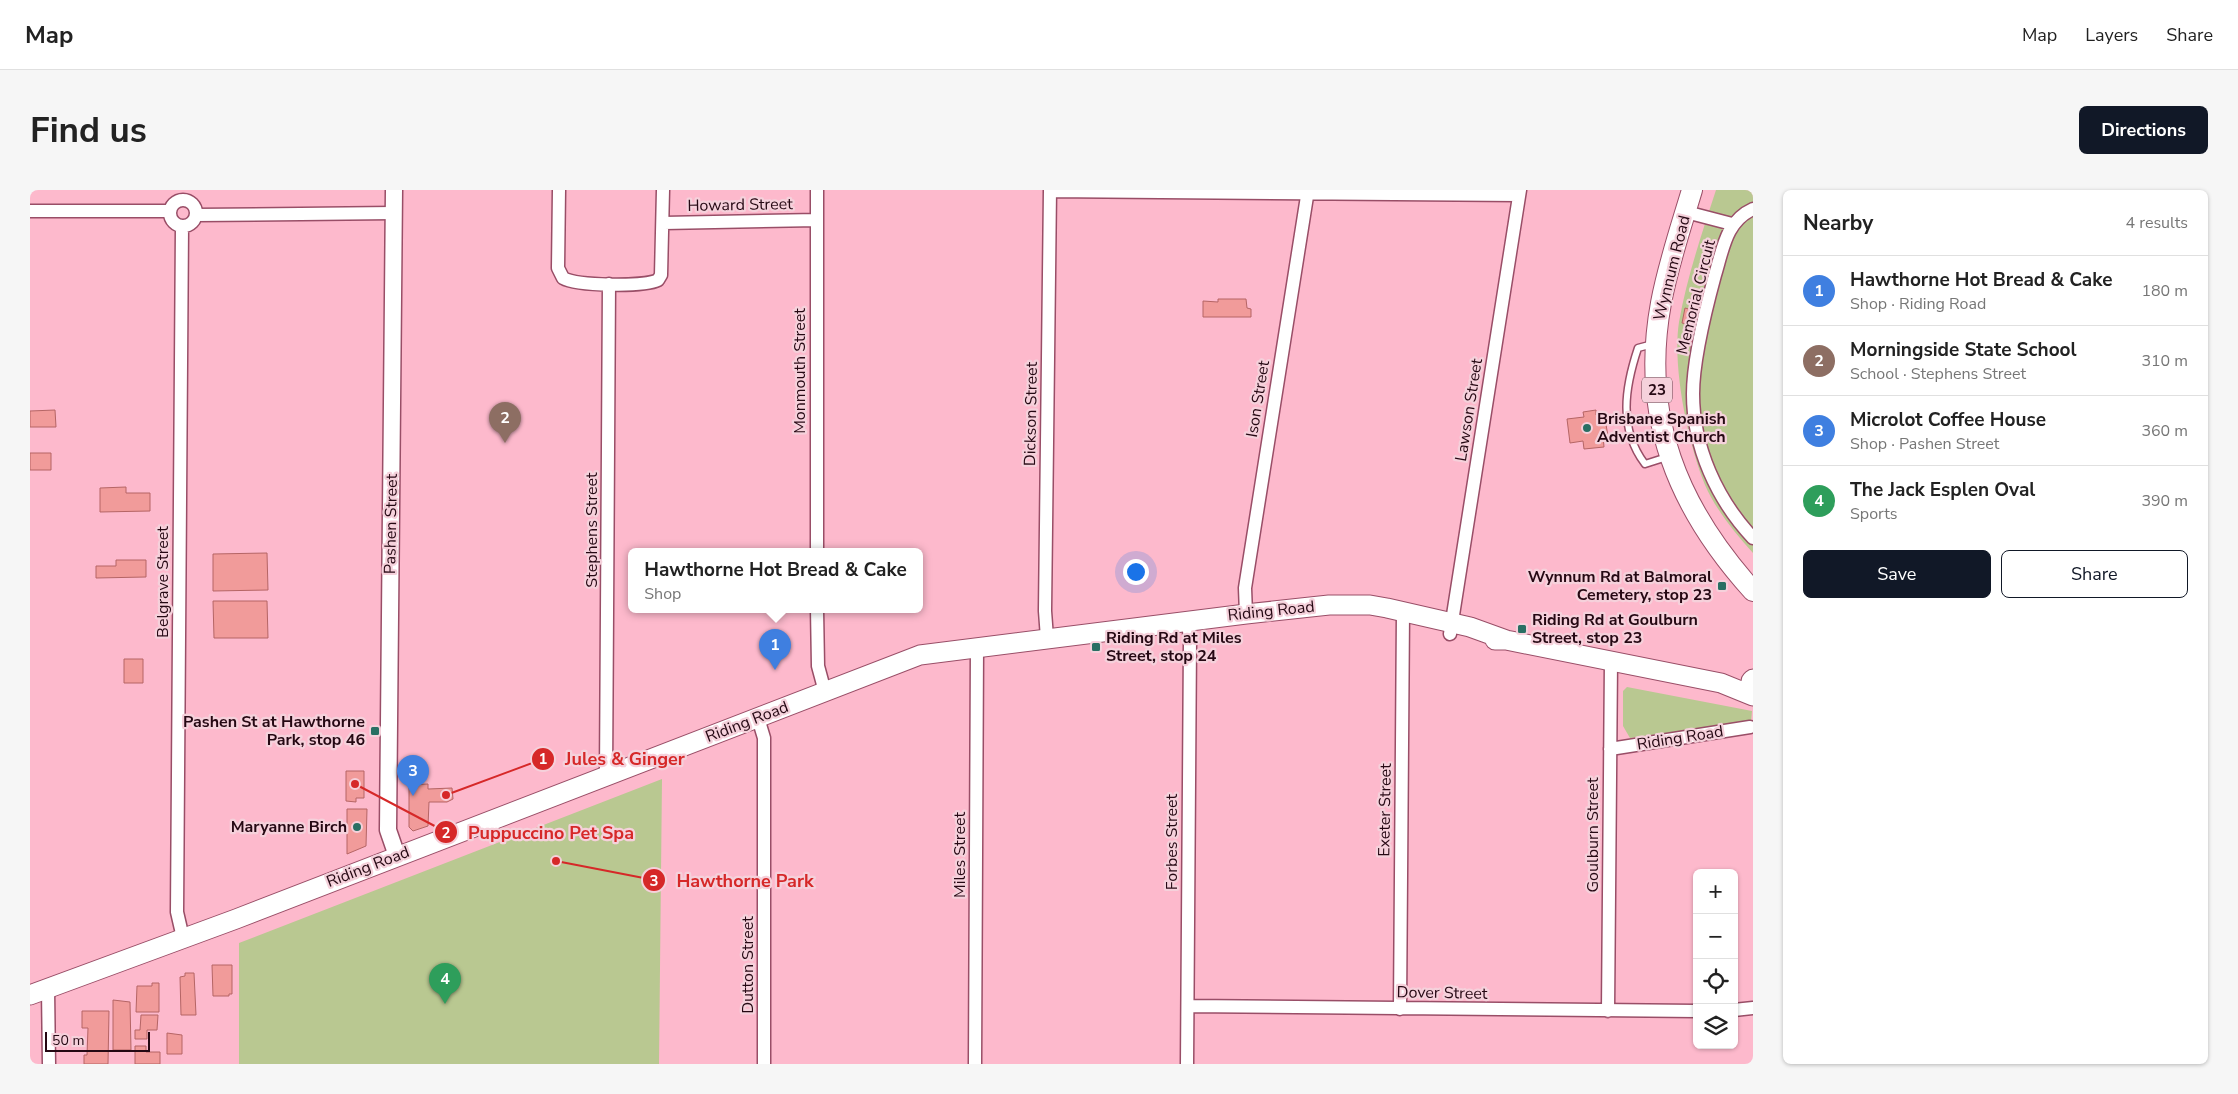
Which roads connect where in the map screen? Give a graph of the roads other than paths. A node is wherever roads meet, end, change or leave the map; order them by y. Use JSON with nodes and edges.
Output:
{"nodes":[{"id":1,"x":394,"y":190,"type":"edge"},
{"id":2,"x":559,"y":190,"type":"edge"},
{"id":3,"x":663,"y":190,"type":"edge"},
{"id":4,"x":817,"y":190,"type":"edge"},
{"id":5,"x":1692,"y":190,"type":"edge"},
{"id":6,"x":1050,"y":191,"type":"edge"},
{"id":7,"x":1308,"y":192,"type":"edge"},
{"id":8,"x":1520,"y":193,"type":"edge"},
{"id":9,"x":183,"y":195,"type":"edge"},
{"id":10,"x":1753,"y":208,"type":"edge"},
{"id":11,"x":30,"y":211,"type":"edge"},
{"id":12,"x":170,"y":212,"type":"junction"},
{"id":13,"x":1686,"y":212,"type":"junction"},
{"id":14,"x":394,"y":213,"type":"junction"},
{"id":15,"x":196,"y":215,"type":"junction"},
{"id":16,"x":817,"y":220,"type":"junction"},
{"id":17,"x":664,"y":223,"type":"junction"},
{"id":18,"x":1732,"y":224,"type":"junction"},
{"id":19,"x":182,"y":226,"type":"junction"},
{"id":20,"x":609,"y":284,"type":"junction"},
{"id":21,"x":1656,"y":344,"type":"junction"},
{"id":22,"x":1670,"y":456,"type":"junction"},
{"id":23,"x":1753,"y":538,"type":"edge"},
{"id":24,"x":817,"y":548,"type":"edge"},
{"id":25,"x":1753,"y":591,"type":"edge"},
{"id":26,"x":817,"y":613,"type":"edge"},
{"id":27,"x":1246,"y":614,"type":"junction"},
{"id":28,"x":1403,"y":618,"type":"junction"},
{"id":29,"x":1188,"y":621,"type":"junction"},
{"id":30,"x":1452,"y":628,"type":"junction"},
{"id":31,"x":1047,"y":638,"type":"junction"},
{"id":32,"x":977,"y":647,"type":"junction"},
{"id":33,"x":1611,"y":661,"type":"junction"},
{"id":34,"x":1753,"y":684,"type":"edge"},
{"id":35,"x":825,"y":692,"type":"junction"},
{"id":36,"x":758,"y":718,"type":"junction"},
{"id":37,"x":1750,"y":727,"type":"dead end"},
{"id":38,"x":1610,"y":749,"type":"junction"},
{"id":39,"x":606,"y":776,"type":"junction"},
{"id":40,"x":397,"y":856,"type":"junction"},
{"id":41,"x":184,"y":938,"type":"junction"},
{"id":42,"x":48,"y":989,"type":"junction"},
{"id":43,"x":30,"y":995,"type":"edge"},
{"id":44,"x":1188,"y":1006,"type":"junction"},
{"id":45,"x":1753,"y":1008,"type":"edge"},
{"id":46,"x":1400,"y":1009,"type":"junction"},
{"id":47,"x":1738,"y":1010,"type":"edge"},
{"id":48,"x":1608,"y":1011,"type":"junction"},
{"id":49,"x":1693,"y":1011,"type":"edge"},
{"id":50,"x":50,"y":1064,"type":"edge"},
{"id":51,"x":764,"y":1064,"type":"edge"},
{"id":52,"x":975,"y":1064,"type":"edge"},
{"id":53,"x":1187,"y":1064,"type":"edge"}],
"edges":[{"from":1,"to":14,"type":"street","name":"Pashen Street"},
{"from":2,"to":20,"type":"street"},
{"from":3,"to":17,"type":"street"},
{"from":4,"to":16,"type":"street","name":"Monmouth Street"},
{"from":5,"to":13,"type":"main road","name":"Wynnum Road","number":"23"},
{"from":6,"to":7,"type":"street"},
{"from":6,"to":31,"type":"street","name":"Dickson Street"},
{"from":7,"to":8,"type":"street"},
{"from":7,"to":27,"type":"street","name":"Ison Street"},
{"from":8,"to":30,"type":"street","name":"Lawson Street"},
{"from":9,"to":12,"type":"street"},
{"from":9,"to":15,"type":"street"},
{"from":10,"to":18,"type":"street","name":"Memorial Circuit"},
{"from":11,"to":12,"type":"street"},
{"from":12,"to":19,"type":"street"},
{"from":13,"to":18,"type":"street"},
{"from":13,"to":21,"type":"main road","name":"Wynnum Road","number":"23"},
{"from":14,"to":15,"type":"street"},
{"from":14,"to":40,"type":"street","name":"Pashen Street"},
{"from":15,"to":19,"type":"street"},
{"from":16,"to":17,"type":"street","name":"Howard Street"},
{"from":16,"to":24,"type":"street","name":"Monmouth Street"},
{"from":17,"to":20,"type":"street"},
{"from":18,"to":23,"type":"street","name":"Memorial Circuit"},
{"from":19,"to":41,"type":"street","name":"Belgrave Street"},
{"from":20,"to":39,"type":"street","name":"Stephens Street"},
{"from":21,"to":22,"type":"main road","name":"Wynnum Road","number":"23"},
{"from":21,"to":22,"type":"lane"},
{"from":22,"to":25,"type":"main road","name":"Wynnum Road","number":"23"},
{"from":26,"to":35,"type":"street"},
{"from":27,"to":28,"type":"main road","name":"Riding Road"},
{"from":27,"to":29,"type":"main road","name":"Riding Road"},
{"from":28,"to":30,"type":"main road","name":"Riding Road"},
{"from":28,"to":46,"type":"street","name":"Exeter Street"},
{"from":29,"to":31,"type":"main road","name":"Riding Road"},
{"from":29,"to":44,"type":"street","name":"Forbes Street"},
{"from":30,"to":33,"type":"main road","name":"Riding Road"},
{"from":31,"to":32,"type":"main road","name":"Riding Road"},
{"from":32,"to":35,"type":"main road","name":"Riding Road"},
{"from":32,"to":52,"type":"street","name":"Miles Street"},
{"from":33,"to":34,"type":"main road","name":"Riding Road"},
{"from":33,"to":38,"type":"street","name":"Goulburn Street"},
{"from":35,"to":36,"type":"main road","name":"Riding Road"},
{"from":36,"to":39,"type":"main road","name":"Riding Road"},
{"from":36,"to":51,"type":"street","name":"Dutton Street"},
{"from":37,"to":38,"type":"street","name":"Riding Road"},
{"from":38,"to":48,"type":"street","name":"Goulburn Street"},
{"from":39,"to":40,"type":"main road","name":"Riding Road"},
{"from":40,"to":41,"type":"main road","name":"Riding Road"},
{"from":41,"to":42,"type":"main road","name":"Riding Road"},
{"from":42,"to":43,"type":"main road","name":"Riding Road"},
{"from":42,"to":50,"type":"street"},
{"from":44,"to":46,"type":"street","name":"Dover Street"},
{"from":44,"to":53,"type":"street","name":"Forbes Street"},
{"from":45,"to":47,"type":"street"},
{"from":46,"to":48,"type":"street","name":"Dover Street"},
{"from":48,"to":49,"type":"street","name":"Dover Street"}]}
